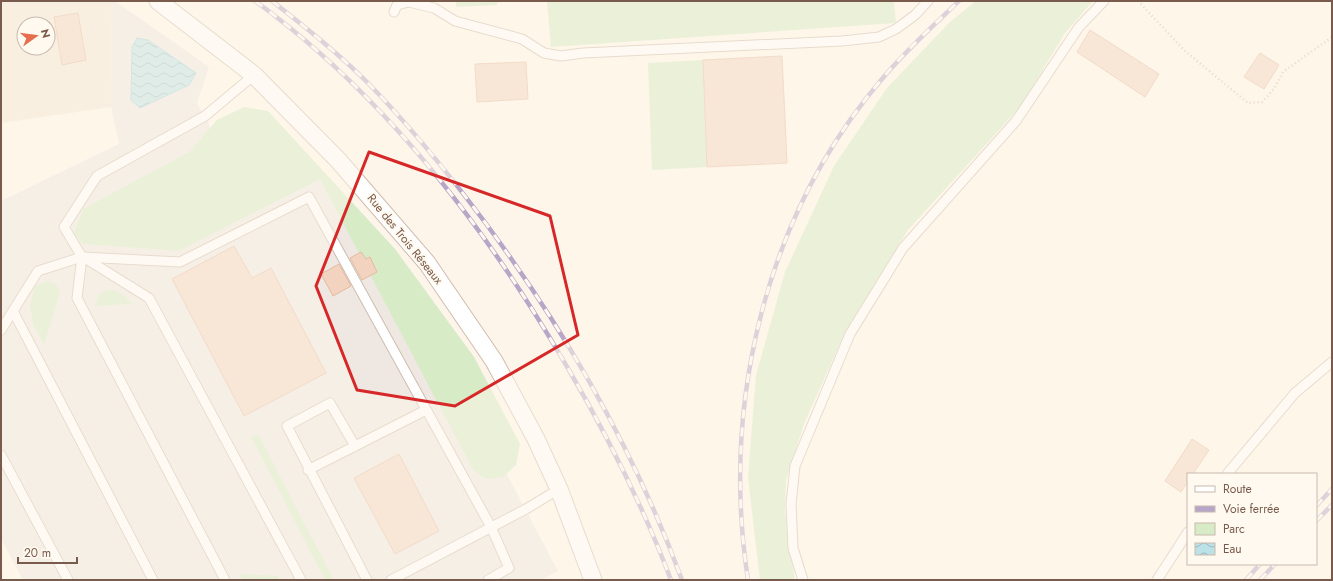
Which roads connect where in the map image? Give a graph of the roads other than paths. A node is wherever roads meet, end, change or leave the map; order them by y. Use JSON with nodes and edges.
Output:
{"nodes":[{"id":1,"x":158,"y":1,"type":"edge"},
{"id":2,"x":928,"y":1,"type":"edge"},
{"id":3,"x":1104,"y":1,"type":"edge"},
{"id":4,"x":394,"y":12,"type":"dead end"},
{"id":5,"x":254,"y":75,"type":"junction"},
{"id":6,"x":82,"y":256,"type":"junction"},
{"id":7,"x":13,"y":311,"type":"junction"},
{"id":8,"x":1,"y":330,"type":"edge"},
{"id":9,"x":1332,"y":362,"type":"edge"},
{"id":10,"x":426,"y":410,"type":"junction"},
{"id":11,"x":355,"y":446,"type":"junction"},
{"id":12,"x":1,"y":455,"type":"edge"},
{"id":13,"x":308,"y":470,"type":"junction"},
{"id":14,"x":1228,"y":473,"type":"edge"},
{"id":15,"x":559,"y":489,"type":"junction"},
{"id":16,"x":491,"y":527,"type":"junction"},
{"id":17,"x":1187,"y":534,"type":"edge"},
{"id":18,"x":68,"y":580,"type":"edge"},
{"id":19,"x":153,"y":580,"type":"edge"},
{"id":20,"x":225,"y":580,"type":"edge"},
{"id":21,"x":301,"y":580,"type":"edge"},
{"id":22,"x":366,"y":580,"type":"edge"},
{"id":23,"x":391,"y":580,"type":"edge"},
{"id":24,"x":488,"y":580,"type":"edge"},
{"id":25,"x":593,"y":580,"type":"edge"},
{"id":26,"x":802,"y":580,"type":"edge"},
{"id":27,"x":1157,"y":580,"type":"edge"}],
"edges":[{"from":1,"to":5,"type":"street","name":"Rue des Trois Réseaux"},
{"from":2,"to":4,"type":"lane"},
{"from":3,"to":26,"type":"lane"},
{"from":5,"to":6,"type":"lane"},
{"from":5,"to":15,"type":"street","name":"Rue des Trois Réseaux"},
{"from":6,"to":7,"type":"lane"},
{"from":6,"to":10,"type":"lane"},
{"from":6,"to":20,"type":"lane"},
{"from":6,"to":21,"type":"lane"},
{"from":7,"to":8,"type":"lane"},
{"from":7,"to":19,"type":"lane"},
{"from":9,"to":14,"type":"lane"},
{"from":10,"to":11,"type":"lane"},
{"from":10,"to":16,"type":"lane"},
{"from":11,"to":13,"type":"lane"},
{"from":11,"to":13,"type":"lane"},
{"from":12,"to":18,"type":"lane"},
{"from":13,"to":22,"type":"lane"},
{"from":15,"to":16,"type":"lane"},
{"from":15,"to":25,"type":"street","name":"Rue des Trois Réseaux"},
{"from":16,"to":23,"type":"lane"},
{"from":16,"to":24,"type":"lane"},
{"from":17,"to":27,"type":"lane"}]}
